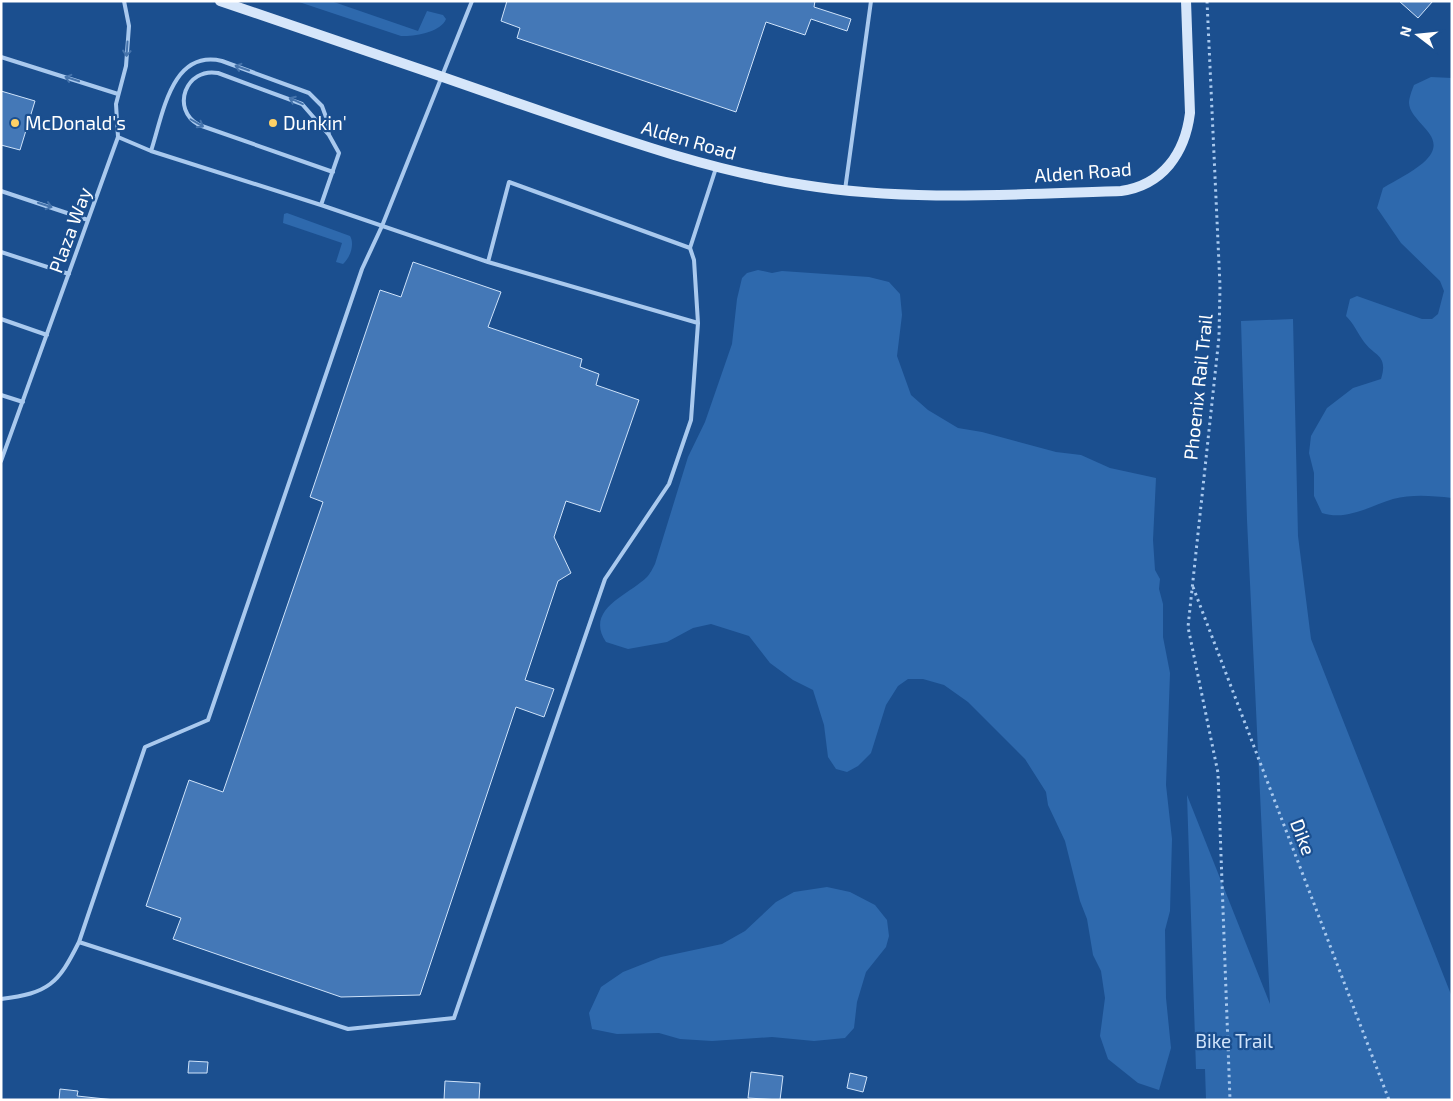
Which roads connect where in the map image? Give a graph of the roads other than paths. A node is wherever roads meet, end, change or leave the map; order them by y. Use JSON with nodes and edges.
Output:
{"nodes":[{"id":1,"x":124,"y":1,"type":"edge"},
{"id":2,"x":220,"y":1,"type":"edge"},
{"id":3,"x":472,"y":1,"type":"edge"},
{"id":4,"x":871,"y":1,"type":"edge"},
{"id":5,"x":1186,"y":1,"type":"edge"},
{"id":6,"x":1,"y":57,"type":"edge"},
{"id":7,"x":442,"y":76,"type":"junction"},
{"id":8,"x":118,"y":94,"type":"junction"},
{"id":9,"x":329,"y":135,"type":"junction"},
{"id":10,"x":118,"y":137,"type":"junction"},
{"id":11,"x":151,"y":151,"type":"junction"},
{"id":12,"x":716,"y":168,"type":"junction"},
{"id":13,"x":333,"y":172,"type":"junction"},
{"id":14,"x":845,"y":190,"type":"junction"},
{"id":15,"x":1,"y":191,"type":"edge"},
{"id":16,"x":321,"y":205,"type":"junction"},
{"id":17,"x":88,"y":220,"type":"junction"},
{"id":18,"x":382,"y":226,"type":"junction"},
{"id":19,"x":690,"y":248,"type":"junction"},
{"id":20,"x":1,"y":252,"type":"edge"},
{"id":21,"x":488,"y":262,"type":"junction"},
{"id":22,"x":69,"y":274,"type":"junction"},
{"id":23,"x":1,"y":319,"type":"edge"},
{"id":24,"x":698,"y":323,"type":"junction"},
{"id":25,"x":47,"y":335,"type":"junction"},
{"id":26,"x":1,"y":395,"type":"edge"},
{"id":27,"x":23,"y":402,"type":"junction"},
{"id":28,"x":1,"y":461,"type":"edge"},
{"id":29,"x":79,"y":942,"type":"junction"},
{"id":30,"x":1,"y":999,"type":"edge"}],
"edges":[{"from":1,"to":8,"type":"lane","name":"Plaza Way","one_way":true},
{"from":2,"to":7,"type":"street","name":"Alden Road"},
{"from":3,"to":7,"type":"lane"},
{"from":4,"to":14,"type":"lane"},
{"from":5,"to":14,"type":"street","name":"Alden Road"},
{"from":8,"to":6,"type":"lane","one_way":true},
{"from":7,"to":12,"type":"street","name":"Alden Road"},
{"from":7,"to":18,"type":"lane"},
{"from":8,"to":10,"type":"lane","name":"Plaza Way"},
{"from":9,"to":11,"type":"lane","one_way":true},
{"from":9,"to":13,"type":"lane"},
{"from":9,"to":13,"type":"lane","one_way":true},
{"from":10,"to":11,"type":"lane"},
{"from":10,"to":17,"type":"lane","name":"Plaza Way"},
{"from":11,"to":16,"type":"lane"},
{"from":12,"to":14,"type":"street","name":"Alden Road"},
{"from":12,"to":19,"type":"lane"},
{"from":13,"to":16,"type":"lane"},
{"from":15,"to":17,"type":"lane","one_way":true},
{"from":16,"to":18,"type":"lane"},
{"from":17,"to":22,"type":"lane","name":"Plaza Way"},
{"from":18,"to":21,"type":"lane"},
{"from":18,"to":29,"type":"lane"},
{"from":19,"to":21,"type":"lane"},
{"from":19,"to":24,"type":"lane"},
{"from":20,"to":22,"type":"lane"},
{"from":21,"to":24,"type":"lane"},
{"from":22,"to":25,"type":"lane","name":"Plaza Way"},
{"from":23,"to":25,"type":"lane"},
{"from":24,"to":29,"type":"lane"},
{"from":25,"to":27,"type":"lane","name":"Plaza Way"},
{"from":26,"to":27,"type":"lane"},
{"from":27,"to":28,"type":"lane","name":"Plaza Way"},
{"from":29,"to":30,"type":"lane"}]}
